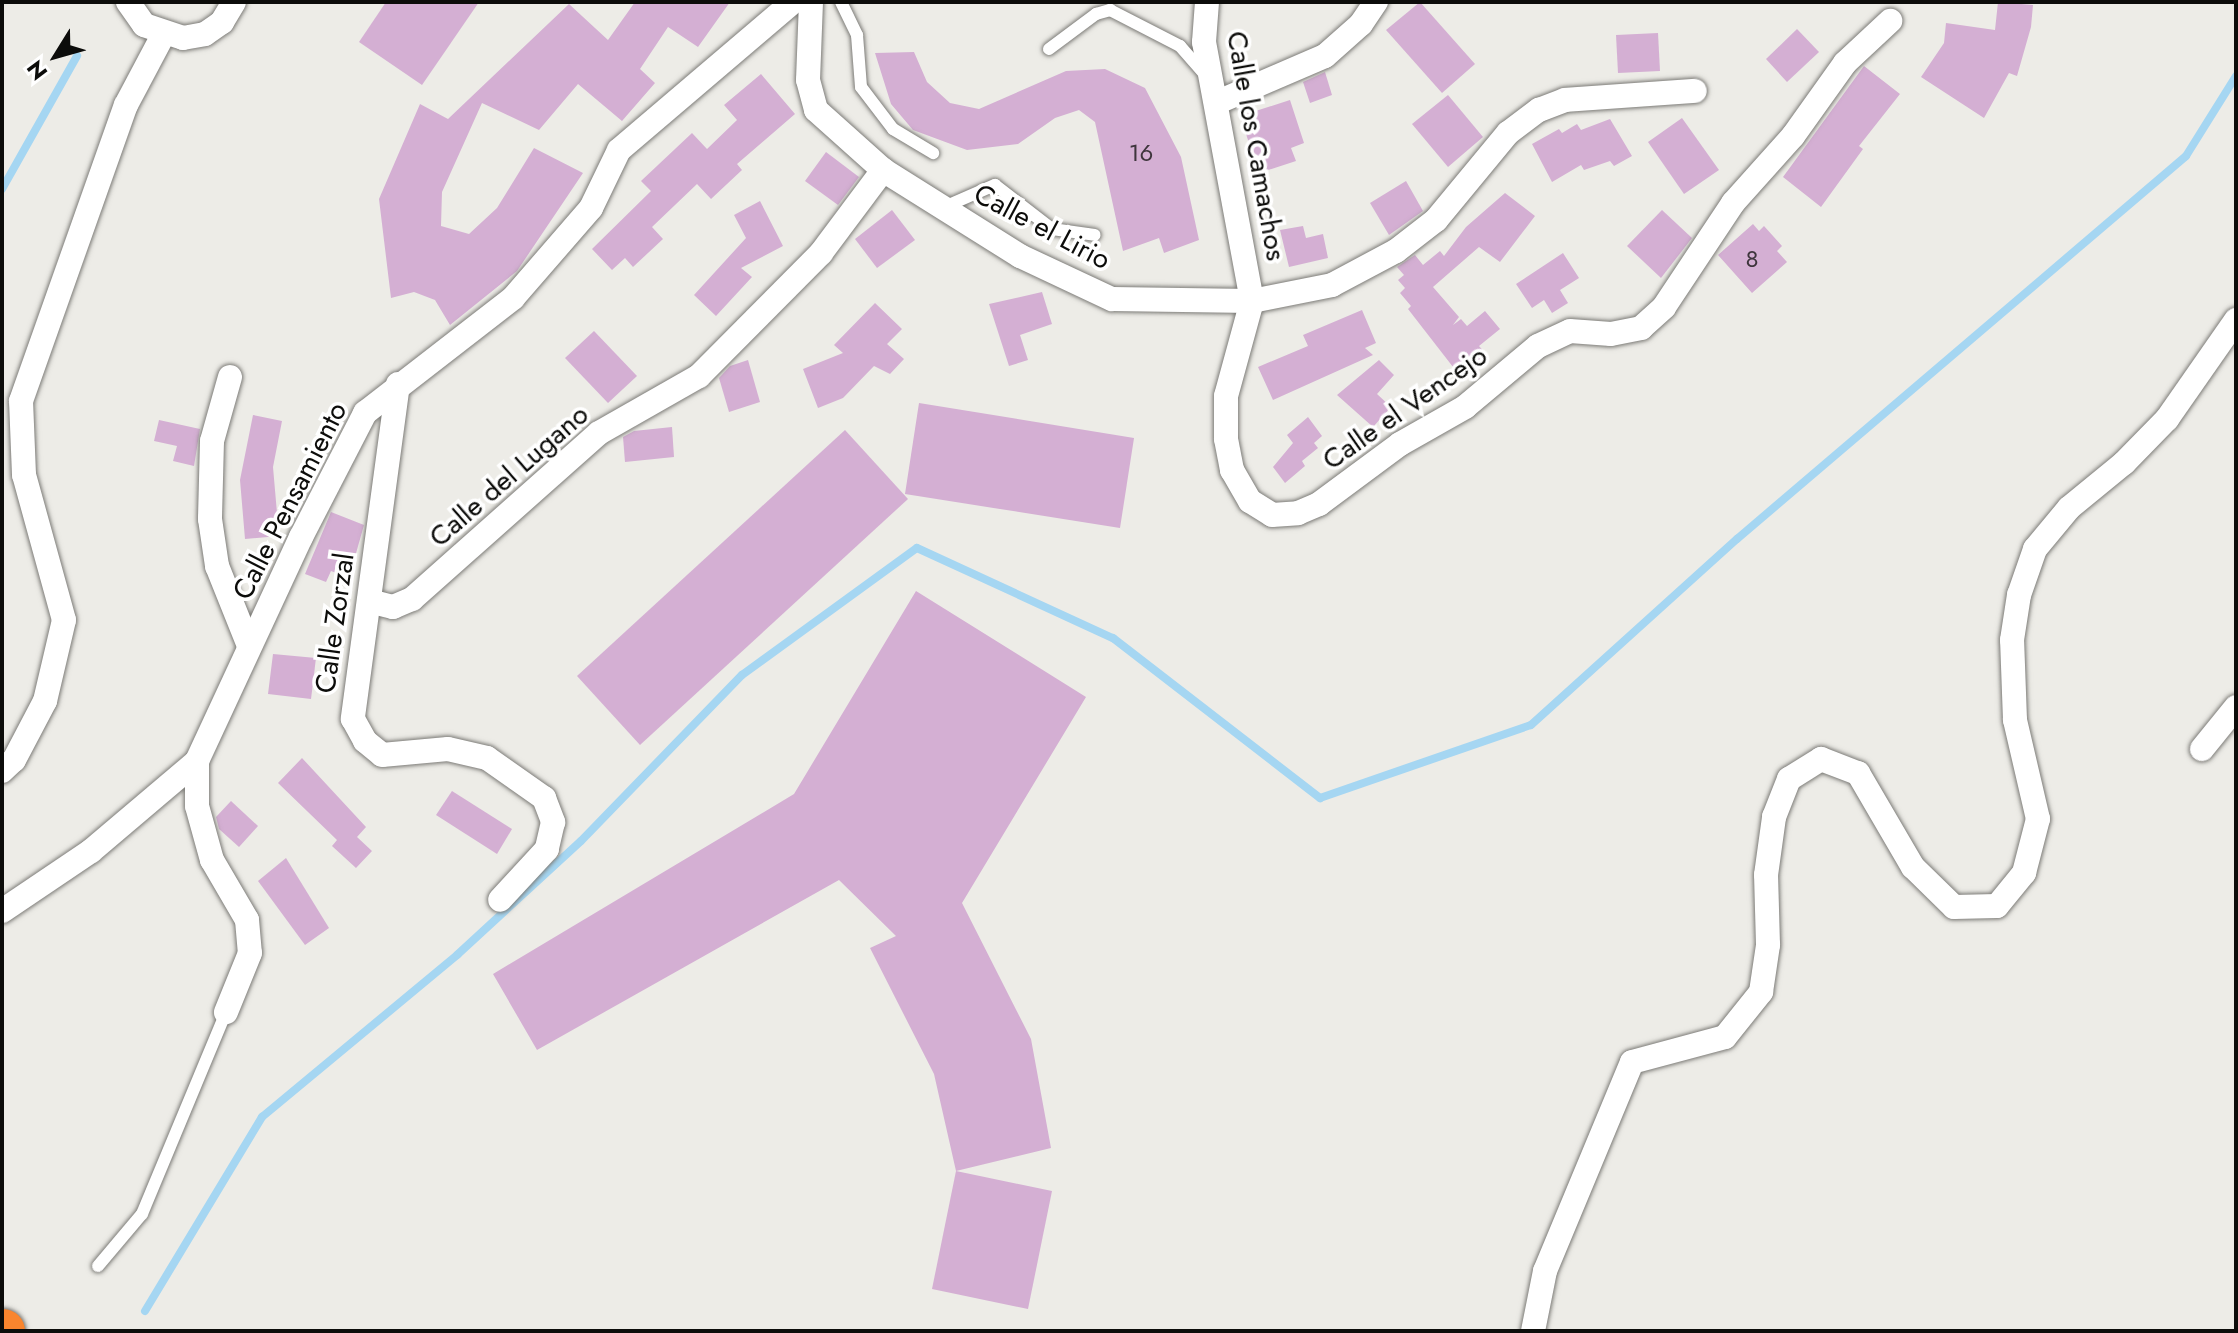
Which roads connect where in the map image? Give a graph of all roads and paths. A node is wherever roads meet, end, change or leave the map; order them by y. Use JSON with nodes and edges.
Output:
{"nodes":[{"id":1,"x":128,"y":2,"type":"edge"},
{"id":2,"x":234,"y":2,"type":"edge"},
{"id":3,"x":793,"y":2,"type":"edge"},
{"id":4,"x":811,"y":2,"type":"edge"},
{"id":5,"x":841,"y":2,"type":"edge"},
{"id":6,"x":1207,"y":2,"type":"edge"},
{"id":7,"x":1376,"y":2,"type":"edge"},
{"id":8,"x":1890,"y":21,"type":"dead end"},
{"id":9,"x":163,"y":35,"type":"junction"},
{"id":10,"x":1049,"y":49,"type":"dead end"},
{"id":11,"x":1695,"y":91,"type":"dead end"},
{"id":12,"x":1216,"y":93,"type":"junction"},
{"id":13,"x":933,"y":153,"type":"dead end"},
{"id":14,"x":883,"y":170,"type":"junction"},
{"id":15,"x":942,"y":208,"type":"junction"},
{"id":16,"x":1095,"y":235,"type":"dead end"},
{"id":17,"x":1252,"y":301,"type":"junction"},
{"id":18,"x":2236,"y":320,"type":"edge"},
{"id":19,"x":230,"y":377,"type":"dead end"},
{"id":20,"x":398,"y":384,"type":"junction"},
{"id":21,"x":369,"y":601,"type":"junction"},
{"id":22,"x":249,"y":646,"type":"junction"},
{"id":23,"x":2236,"y":707,"type":"edge"},
{"id":24,"x":2202,"y":749,"type":"dead end"},
{"id":25,"x":197,"y":761,"type":"junction"},
{"id":26,"x":2,"y":771,"type":"edge"},
{"id":27,"x":500,"y":900,"type":"dead end"},
{"id":28,"x":2,"y":911,"type":"edge"},
{"id":29,"x":226,"y":1012,"type":"joint"},
{"id":30,"x":98,"y":1266,"type":"dead end"},
{"id":31,"x":1533,"y":1331,"type":"edge"}],
"edges":[{"from":1,"to":9,"type":"street"},
{"from":2,"to":9,"type":"street"},
{"from":3,"to":20,"type":"street","name":"Calle Pensamiento"},
{"from":4,"to":14,"type":"street","name":"Calle el Lirio"},
{"from":5,"to":13,"type":"lane"},
{"from":6,"to":12,"type":"street","name":"Calle los Camachos"},
{"from":7,"to":12,"type":"street"},
{"from":8,"to":17,"type":"street","name":"Calle el Vencejo"},
{"from":9,"to":26,"type":"street"},
{"from":10,"to":12,"type":"lane"},
{"from":11,"to":17,"type":"street","name":"Calle el Lirio"},
{"from":12,"to":17,"type":"street","name":"Calle los Camachos"},
{"from":14,"to":15,"type":"street","name":"Calle el Lirio"},
{"from":14,"to":21,"type":"street","name":"Calle del Lugano"},
{"from":15,"to":16,"type":"lane"},
{"from":15,"to":17,"type":"street","name":"Calle el Lirio"},
{"from":18,"to":31,"type":"street"},
{"from":19,"to":22,"type":"street"},
{"from":20,"to":21,"type":"street","name":"Calle Zorzal"},
{"from":20,"to":22,"type":"street","name":"Calle Pensamiento"},
{"from":21,"to":27,"type":"street","name":"Calle Zorzal"},
{"from":22,"to":25,"type":"street","name":"Calle Pensamiento"},
{"from":23,"to":24,"type":"street"},
{"from":25,"to":28,"type":"street","name":"Calle Pensamiento"},
{"from":25,"to":29,"type":"street"},
{"from":29,"to":30,"type":"lane"}]}
